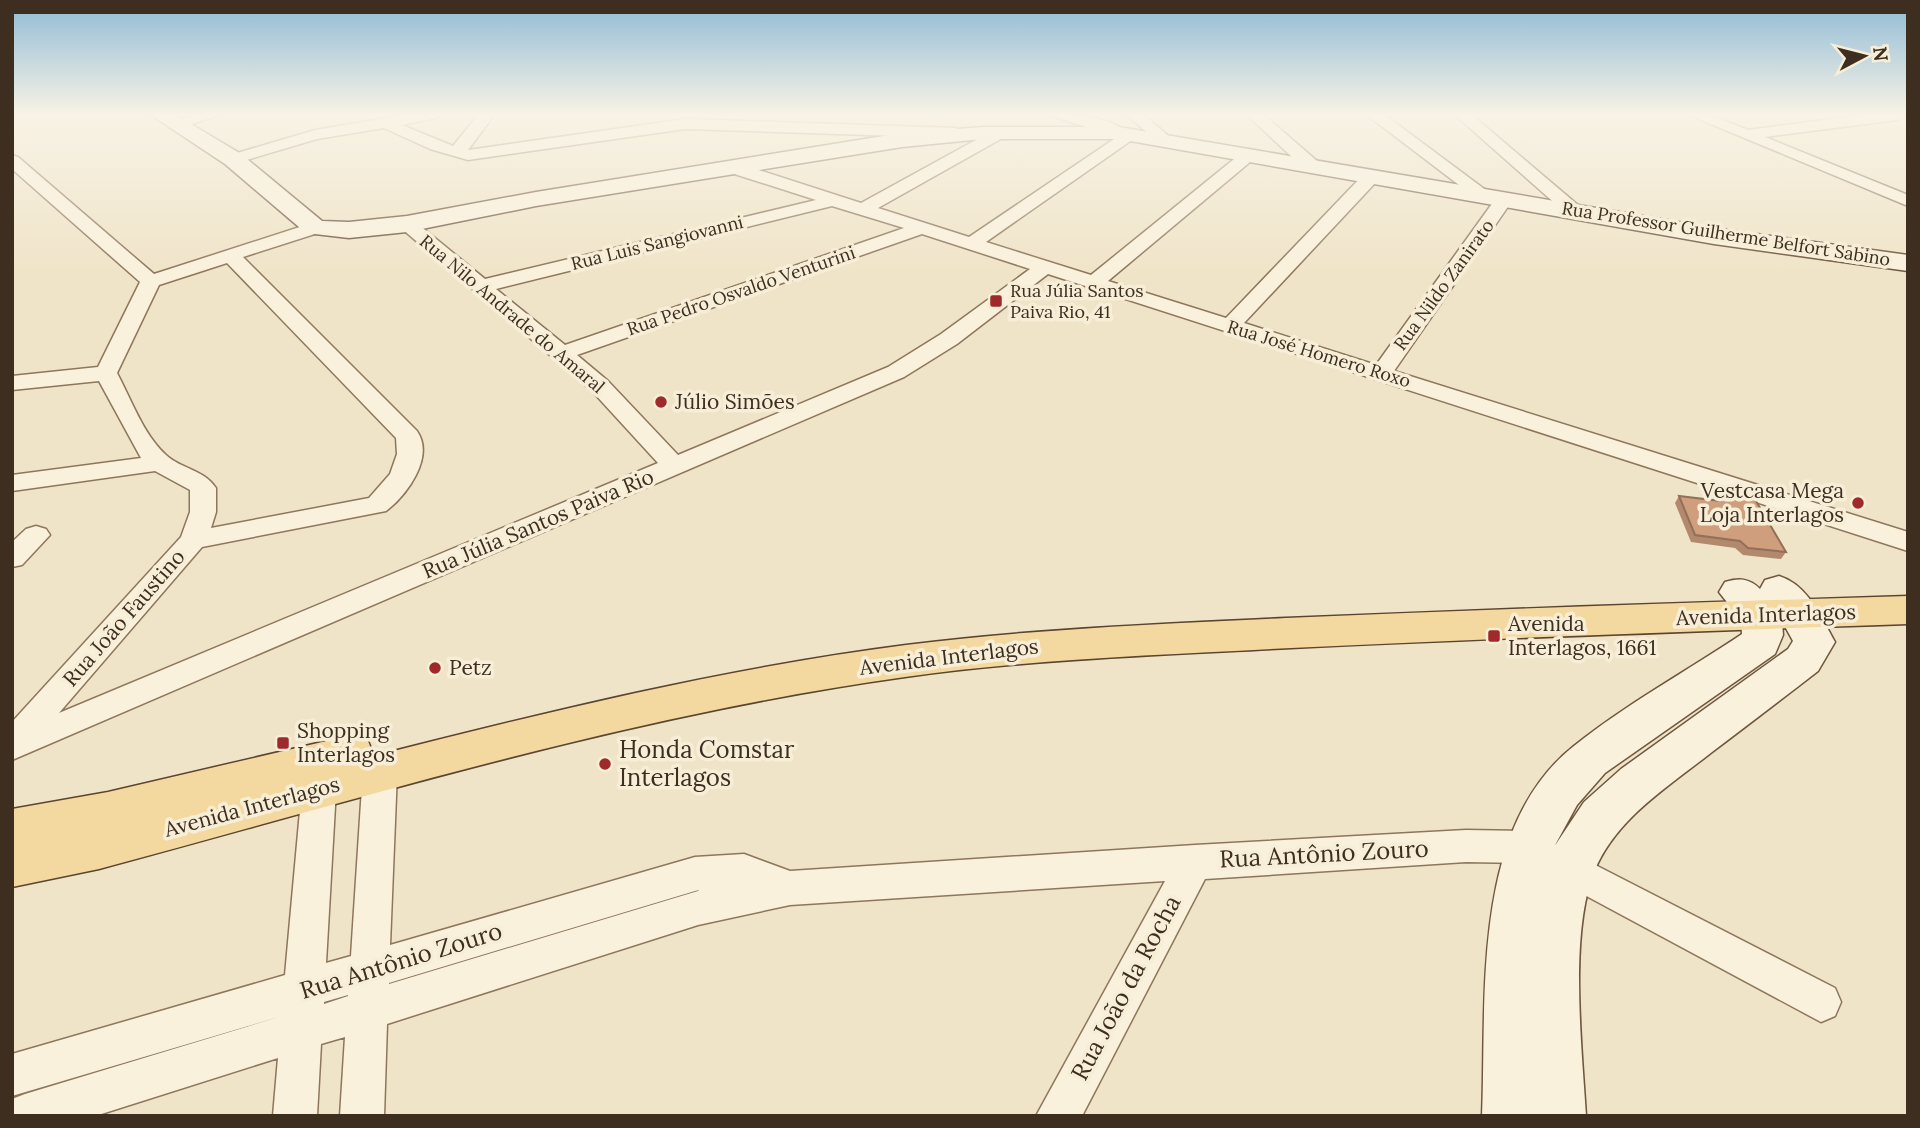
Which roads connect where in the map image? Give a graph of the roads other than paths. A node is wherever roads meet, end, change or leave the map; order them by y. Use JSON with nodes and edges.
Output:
{"nodes":[{"id":1,"x":21,"y":168,"type":"edge"},
{"id":2,"x":243,"y":168,"type":"edge"},
{"id":3,"x":721,"y":168,"type":"edge"},
{"id":4,"x":735,"y":168,"type":"edge"},
{"id":5,"x":933,"y":168,"type":"edge"},
{"id":6,"x":1083,"y":168,"type":"edge"},
{"id":7,"x":1233,"y":168,"type":"edge"},
{"id":8,"x":1328,"y":168,"type":"edge"},
{"id":9,"x":1452,"y":168,"type":"edge"},
{"id":10,"x":1524,"y":168,"type":"edge"},
{"id":11,"x":1826,"y":168,"type":"edge"},
{"id":12,"x":1371,"y":177,"type":"junction"},
{"id":13,"x":1494,"y":196,"type":"junction"},
{"id":14,"x":832,"y":201,"type":"junction"},
{"id":15,"x":1908,"y":201,"type":"edge"},
{"id":16,"x":861,"y":210,"type":"junction"},
{"id":17,"x":1573,"y":210,"type":"junction"},
{"id":18,"x":407,"y":224,"type":"junction"},
{"id":19,"x":315,"y":228,"type":"junction"},
{"id":20,"x":919,"y":229,"type":"junction"},
{"id":21,"x":969,"y":245,"type":"junction"},
{"id":22,"x":230,"y":255,"type":"junction"},
{"id":23,"x":1908,"y":263,"type":"edge"},
{"id":24,"x":1044,"y":268,"type":"junction"},
{"id":25,"x":151,"y":281,"type":"junction"},
{"id":26,"x":1092,"y":284,"type":"junction"},
{"id":27,"x":482,"y":286,"type":"junction"},
{"id":28,"x":1229,"y":327,"type":"junction"},
{"id":29,"x":563,"y":353,"type":"junction"},
{"id":30,"x":1382,"y":372,"type":"junction"},
{"id":31,"x":106,"y":373,"type":"junction"},
{"id":32,"x":12,"y":383,"type":"edge"},
{"id":33,"x":158,"y":463,"type":"junction"},
{"id":34,"x":675,"y":467,"type":"junction"},
{"id":35,"x":12,"y":483,"type":"edge"},
{"id":36,"x":36,"y":536,"type":"dead end"},
{"id":37,"x":193,"y":540,"type":"junction"},
{"id":38,"x":1908,"y":541,"type":"edge"},
{"id":39,"x":12,"y":558,"type":"edge"},
{"id":40,"x":1908,"y":585,"type":"edge"},
{"id":41,"x":1770,"y":604,"type":"junction"},
{"id":42,"x":1908,"y":610,"type":"edge"},
{"id":43,"x":12,"y":746,"type":"edge"},
{"id":44,"x":380,"y":772,"type":"junction"},
{"id":45,"x":319,"y":789,"type":"junction"},
{"id":46,"x":12,"y":830,"type":"edge"},
{"id":47,"x":1550,"y":857,"type":"junction"},
{"id":48,"x":1195,"y":861,"type":"junction"},
{"id":49,"x":12,"y":865,"type":"edge"},
{"id":50,"x":790,"y":888,"type":"junction"},
{"id":51,"x":370,"y":970,"type":"junction"},
{"id":52,"x":306,"y":990,"type":"junction"},
{"id":53,"x":1821,"y":1002,"type":"dead end"},
{"id":54,"x":368,"y":1011,"type":"junction"},
{"id":55,"x":302,"y":1031,"type":"junction"},
{"id":56,"x":12,"y":1074,"type":"edge"},
{"id":57,"x":25,"y":1116,"type":"edge"},
{"id":58,"x":295,"y":1116,"type":"edge"},
{"id":59,"x":362,"y":1116,"type":"edge"},
{"id":60,"x":1058,"y":1116,"type":"edge"},
{"id":61,"x":1512,"y":1116,"type":"edge"},
{"id":62,"x":1556,"y":1116,"type":"edge"}],
"edges":[{"from":1,"to":25,"type":"street"},
{"from":2,"to":19,"type":"street"},
{"from":3,"to":18,"type":"street"},
{"from":4,"to":14,"type":"street","name":"Rua José Homero Roxo"},
{"from":5,"to":16,"type":"street"},
{"from":6,"to":21,"type":"street"},
{"from":7,"to":26,"type":"street"},
{"from":8,"to":12,"type":"street","name":"Rua Professor Guilherme Belfort Sabino"},
{"from":9,"to":13,"type":"street"},
{"from":10,"to":17,"type":"street"},
{"from":11,"to":15,"type":"street"},
{"from":12,"to":13,"type":"street","name":"Rua Professor Guilherme Belfort Sabino"},
{"from":12,"to":28,"type":"street"},
{"from":13,"to":17,"type":"street","name":"Rua Professor Guilherme Belfort Sabino"},
{"from":13,"to":30,"type":"street","name":"Rua Nildo Zanirato"},
{"from":14,"to":16,"type":"street","name":"Rua José Homero Roxo"},
{"from":14,"to":27,"type":"street","name":"Rua Luis Sangiovanni"},
{"from":16,"to":20,"type":"street","name":"Rua José Homero Roxo"},
{"from":17,"to":23,"type":"street","name":"Rua Professor Guilherme Belfort Sabino"},
{"from":18,"to":19,"type":"street"},
{"from":18,"to":27,"type":"street","name":"Rua Nilo Andrade do Amaral"},
{"from":19,"to":22,"type":"street"},
{"from":20,"to":21,"type":"street","name":"Rua José Homero Roxo"},
{"from":20,"to":29,"type":"street","name":"Rua Pedro Osvaldo Venturini"},
{"from":21,"to":24,"type":"street","name":"Rua José Homero Roxo"},
{"from":22,"to":25,"type":"street"},
{"from":22,"to":37,"type":"street"},
{"from":24,"to":26,"type":"street","name":"Rua José Homero Roxo"},
{"from":24,"to":34,"type":"street","name":"Rua Júlia Santos Paiva Rio"},
{"from":25,"to":31,"type":"street"},
{"from":26,"to":28,"type":"street","name":"Rua José Homero Roxo"},
{"from":27,"to":29,"type":"street","name":"Rua Nilo Andrade do Amaral"},
{"from":28,"to":30,"type":"street","name":"Rua José Homero Roxo"},
{"from":29,"to":34,"type":"street","name":"Rua Nilo Andrade do Amaral"},
{"from":30,"to":38,"type":"street","name":"Rua José Homero Roxo"},
{"from":31,"to":32,"type":"street"},
{"from":31,"to":33,"type":"street"},
{"from":33,"to":35,"type":"street"},
{"from":33,"to":37,"type":"street","name":"Rua João Faustino"},
{"from":34,"to":43,"type":"street","name":"Rua Júlia Santos Paiva Rio"},
{"from":36,"to":39,"type":"street"},
{"from":37,"to":43,"type":"street","name":"Rua João Faustino"},
{"from":40,"to":41,"type":"main road","name":"Avenida Interlagos"},
{"from":41,"to":42,"type":"main road","name":"Avenida Interlagos"},
{"from":41,"to":44,"type":"main road","name":"Avenida Interlagos"},
{"from":41,"to":46,"type":"main road","name":"Avenida Interlagos"},
{"from":41,"to":47,"type":"street"},
{"from":44,"to":45,"type":"main road","name":"Avenida Interlagos"},
{"from":44,"to":51,"type":"street"},
{"from":45,"to":49,"type":"main road","name":"Avenida Interlagos"},
{"from":45,"to":52,"type":"street"},
{"from":47,"to":48,"type":"street","name":"Rua Antônio Zouro"},
{"from":47,"to":53,"type":"street","name":"Rua Antônio Zouro"},
{"from":47,"to":61,"type":"street"},
{"from":47,"to":62,"type":"street"},
{"from":48,"to":50,"type":"street","name":"Rua Antônio Zouro"},
{"from":48,"to":60,"type":"street","name":"Rua João da Rocha"},
{"from":50,"to":51,"type":"street","name":"Rua Antônio Zouro"},
{"from":50,"to":54,"type":"street","name":"Rua Antônio Zouro"},
{"from":51,"to":52,"type":"street","name":"Rua Antônio Zouro"},
{"from":51,"to":54,"type":"street"},
{"from":52,"to":55,"type":"street"},
{"from":52,"to":56,"type":"street","name":"Rua Antônio Zouro"},
{"from":54,"to":55,"type":"street","name":"Rua Antônio Zouro"},
{"from":54,"to":59,"type":"street"},
{"from":55,"to":57,"type":"street","name":"Rua Antônio Zouro"},
{"from":55,"to":58,"type":"street"}]}
